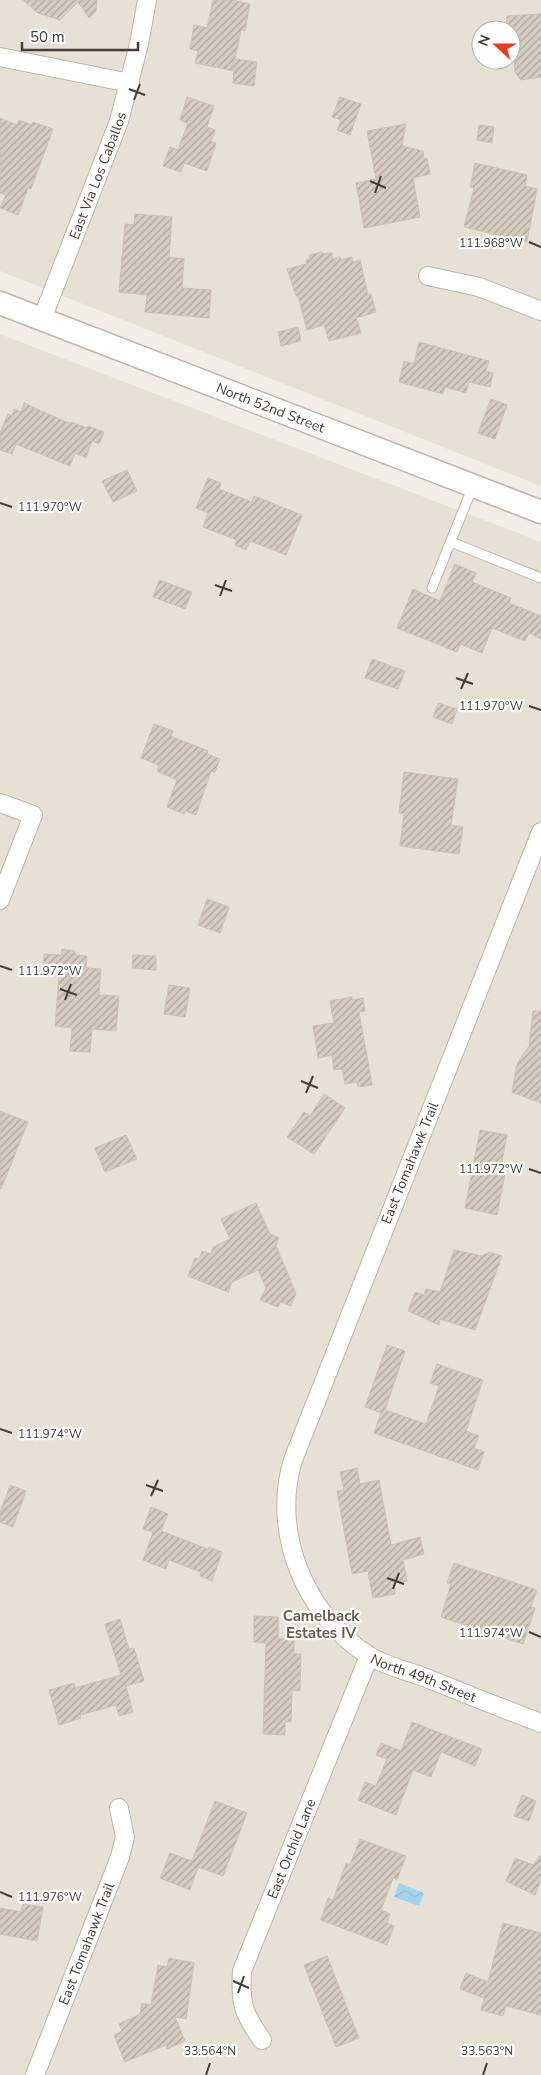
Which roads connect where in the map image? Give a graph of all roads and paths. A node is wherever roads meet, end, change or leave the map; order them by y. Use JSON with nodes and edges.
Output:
{"nodes":[{"id":1,"x":147,"y":0,"type":"edge"},
{"id":2,"x":0,"y":57,"type":"edge"},
{"id":3,"x":130,"y":83,"type":"junction"},
{"id":4,"x":428,"y":276,"type":"dead end"},
{"id":5,"x":0,"y":303,"type":"edge"},
{"id":6,"x":541,"y":311,"type":"edge"},
{"id":7,"x":42,"y":319,"type":"junction"},
{"id":8,"x":473,"y":486,"type":"junction"},
{"id":9,"x":541,"y":512,"type":"edge"},
{"id":10,"x":451,"y":542,"type":"junction"},
{"id":11,"x":541,"y":578,"type":"edge"},
{"id":12,"x":432,"y":588,"type":"dead end"},
{"id":13,"x":0,"y":803,"type":"edge"},
{"id":14,"x":541,"y":832,"type":"edge"},
{"id":15,"x":0,"y":900,"type":"edge"},
{"id":16,"x":285,"y":1496,"type":"joint"},
{"id":17,"x":368,"y":1656,"type":"junction"},
{"id":18,"x":541,"y":1723,"type":"edge"},
{"id":19,"x":119,"y":1808,"type":"dead end"},
{"id":20,"x":262,"y":2040,"type":"dead end"},
{"id":21,"x":35,"y":2075,"type":"edge"}],
"edges":[{"from":1,"to":3,"type":"street","name":"East Via Los Caballos"},
{"from":2,"to":3,"type":"street"},
{"from":3,"to":7,"type":"street","name":"East Via Los Caballos"},
{"from":4,"to":6,"type":"street"},
{"from":5,"to":7,"type":"street","name":"North 52nd Street"},
{"from":7,"to":8,"type":"street","name":"North 52nd Street"},
{"from":8,"to":9,"type":"street","name":"North 52nd Street"},
{"from":8,"to":10,"type":"lane"},
{"from":10,"to":11,"type":"lane"},
{"from":10,"to":12,"type":"lane"},
{"from":13,"to":15,"type":"street"},
{"from":14,"to":16,"type":"street","name":"East Tomahawk Trail"},
{"from":16,"to":17,"type":"street","name":"North 49th Street"},
{"from":17,"to":18,"type":"street","name":"North 49th Street"},
{"from":17,"to":20,"type":"street","name":"East Orchid Lane"},
{"from":19,"to":21,"type":"street","name":"East Tomahawk Trail"}]}
